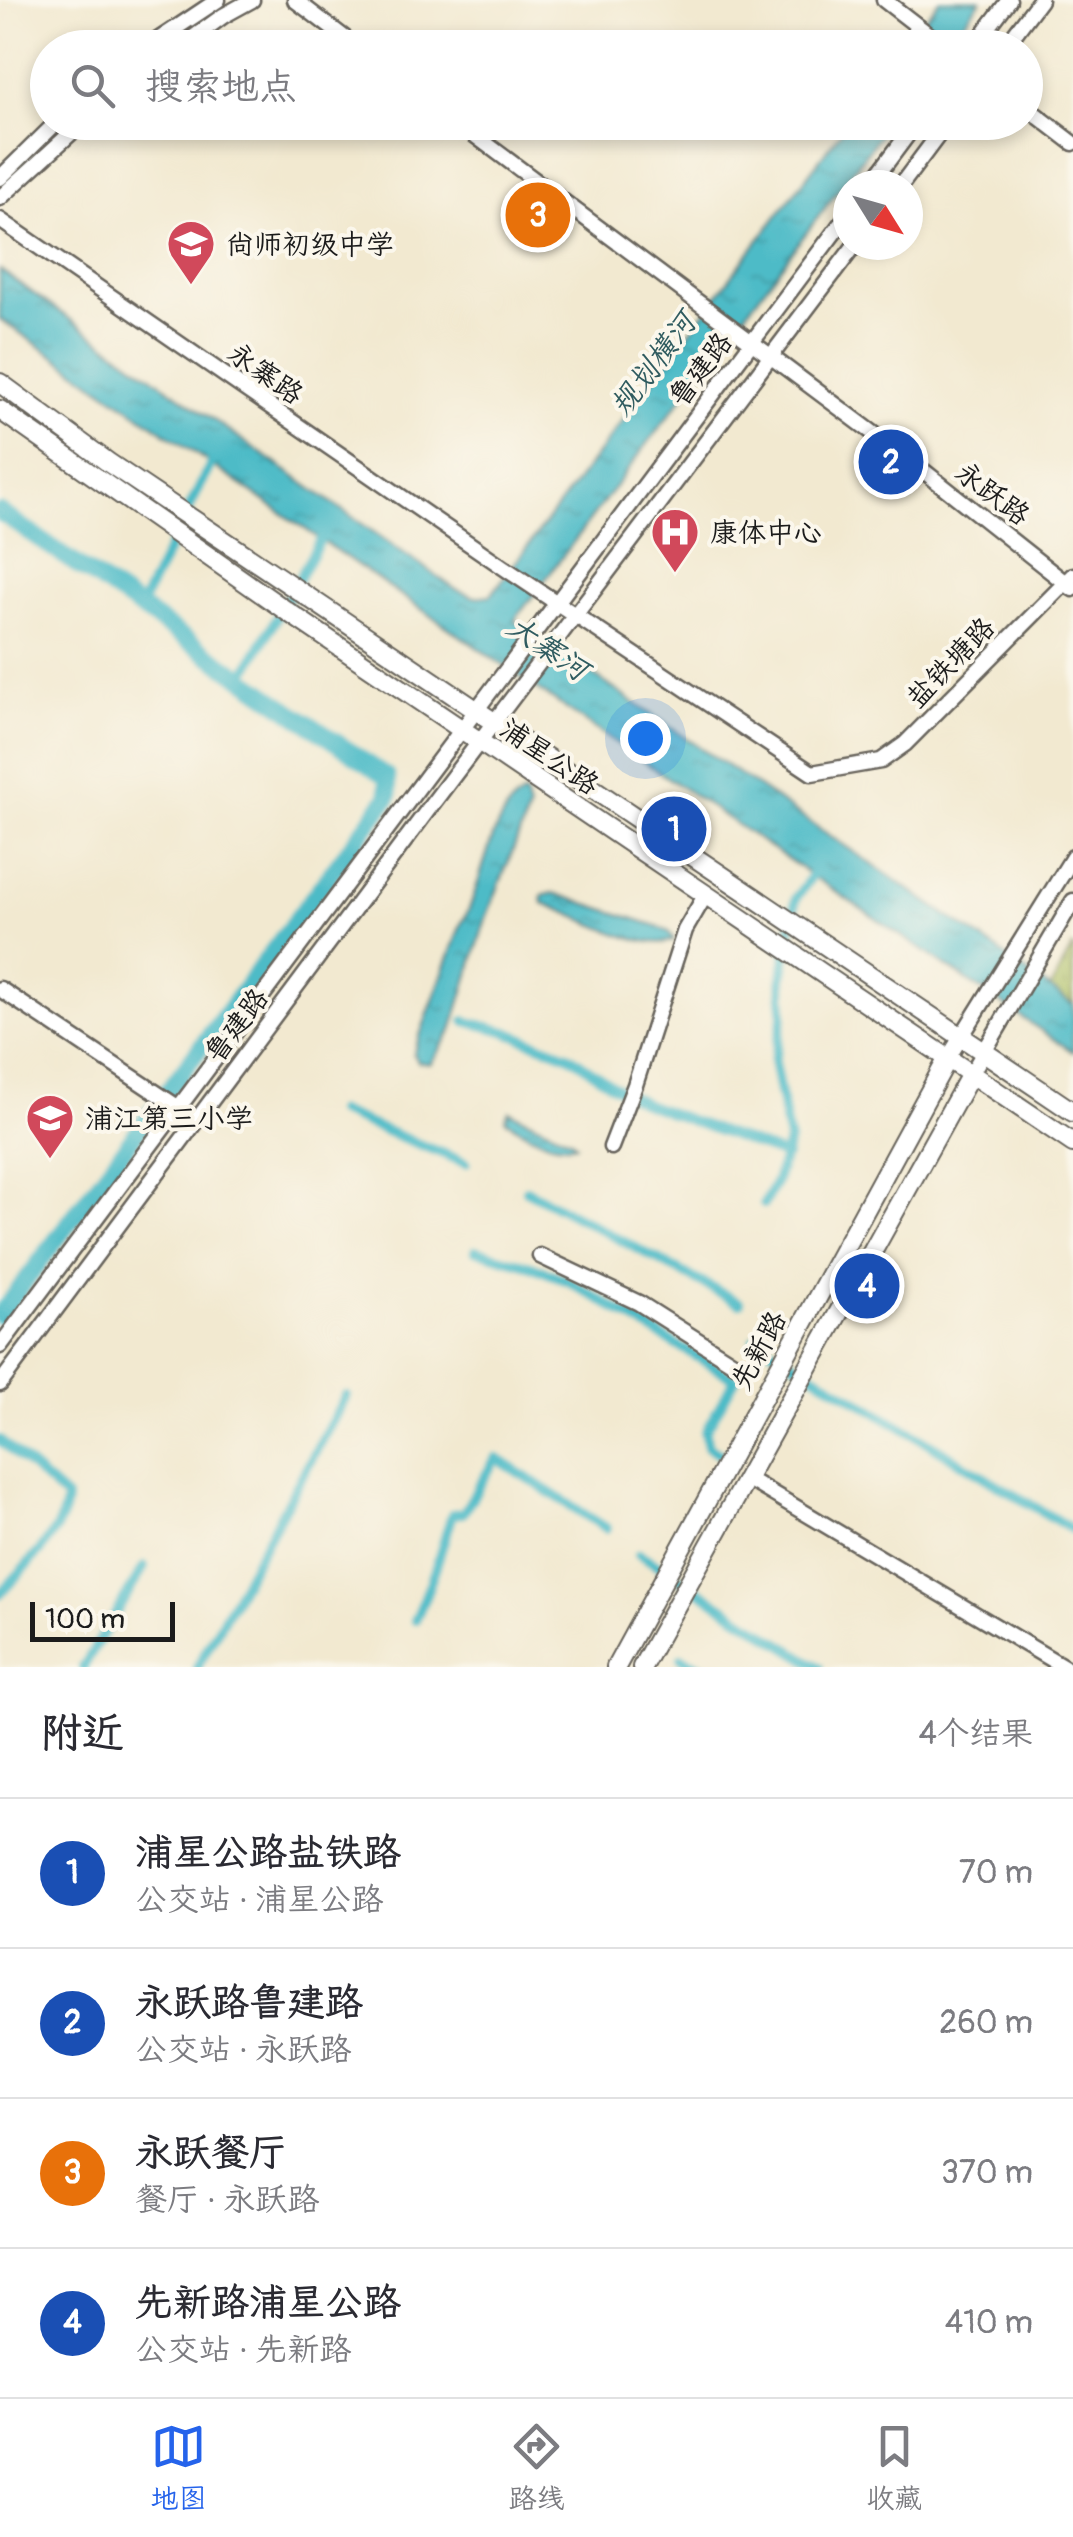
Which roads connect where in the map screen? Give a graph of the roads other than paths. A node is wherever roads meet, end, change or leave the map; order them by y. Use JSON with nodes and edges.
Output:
{"nodes":[{"id":1,"x":218,"y":0,"type":"edge"},
{"id":2,"x":252,"y":0,"type":"edge"},
{"id":3,"x":295,"y":0,"type":"edge"},
{"id":4,"x":884,"y":0,"type":"edge"},
{"id":5,"x":1009,"y":0,"type":"edge"},
{"id":6,"x":1040,"y":0,"type":"edge"},
{"id":7,"x":173,"y":30,"type":"edge"},
{"id":8,"x":204,"y":30,"type":"edge"},
{"id":9,"x":334,"y":30,"type":"edge"},
{"id":10,"x":924,"y":30,"type":"edge"},
{"id":11,"x":986,"y":30,"type":"edge"},
{"id":12,"x":1018,"y":30,"type":"edge"},
{"id":13,"x":1043,"y":120,"type":"edge"},
{"id":14,"x":39,"y":140,"type":"edge"},
{"id":15,"x":63,"y":140,"type":"edge"},
{"id":16,"x":481,"y":140,"type":"edge"},
{"id":17,"x":904,"y":140,"type":"edge"},
{"id":18,"x":934,"y":140,"type":"edge"},
{"id":19,"x":1073,"y":143,"type":"edge"},
{"id":20,"x":881,"y":170,"type":"edge"},
{"id":21,"x":911,"y":170,"type":"edge"},
{"id":22,"x":0,"y":178,"type":"edge"},
{"id":23,"x":0,"y":198,"type":"edge"},
{"id":24,"x":0,"y":220,"type":"edge"},
{"id":25,"x":833,"y":234,"type":"edge"},
{"id":26,"x":844,"y":260,"type":"edge"},
{"id":27,"x":750,"y":344,"type":"junction"},
{"id":28,"x":770,"y":358,"type":"junction"},
{"id":29,"x":0,"y":383,"type":"edge"},
{"id":30,"x":0,"y":410,"type":"edge"},
{"id":31,"x":1071,"y":581,"type":"edge"},
{"id":32,"x":556,"y":602,"type":"junction"},
{"id":33,"x":575,"y":616,"type":"junction"},
{"id":34,"x":474,"y":710,"type":"junction"},
{"id":35,"x":494,"y":723,"type":"junction"},
{"id":36,"x":461,"y":730,"type":"junction"},
{"id":37,"x":480,"y":742,"type":"junction"},
{"id":38,"x":1073,"y":856,"type":"edge"},
{"id":39,"x":706,"y":894,"type":"junction"},
{"id":40,"x":1073,"y":900,"type":"edge"},
{"id":41,"x":0,"y":989,"type":"edge"},
{"id":42,"x":961,"y":1037,"type":"junction"},
{"id":43,"x":984,"y":1052,"type":"junction"},
{"id":44,"x":948,"y":1058,"type":"junction"},
{"id":45,"x":971,"y":1074,"type":"junction"},
{"id":46,"x":178,"y":1108,"type":"junction"},
{"id":47,"x":1073,"y":1112,"type":"edge"},
{"id":48,"x":197,"y":1120,"type":"junction"},
{"id":49,"x":1073,"y":1143,"type":"edge"},
{"id":50,"x":611,"y":1147,"type":"dead end"},
{"id":51,"x":540,"y":1256,"type":"dead end"},
{"id":52,"x":0,"y":1346,"type":"edge"},
{"id":53,"x":735,"y":1364,"type":"dead end"},
{"id":54,"x":0,"y":1384,"type":"edge"},
{"id":55,"x":748,"y":1479,"type":"junction"},
{"id":56,"x":616,"y":1667,"type":"edge"},
{"id":57,"x":642,"y":1667,"type":"edge"},
{"id":58,"x":1064,"y":1667,"type":"edge"}],
"edges":[{"from":1,"to":7,"type":"street"},
{"from":2,"to":8,"type":"street"},
{"from":3,"to":9,"type":"street"},
{"from":4,"to":10,"type":"street"},
{"from":5,"to":11,"type":"street"},
{"from":6,"to":12,"type":"street"},
{"from":13,"to":19,"type":"street"},
{"from":14,"to":22,"type":"street"},
{"from":15,"to":23,"type":"street"},
{"from":16,"to":27,"type":"street","name":"永跃路"},
{"from":17,"to":20,"type":"street"},
{"from":18,"to":21,"type":"street"},
{"from":24,"to":32,"type":"street","name":"永寨路"},
{"from":25,"to":27,"type":"street","name":"鲁建路"},
{"from":26,"to":28,"type":"street","name":"鲁建路"},
{"from":27,"to":28,"type":"street","name":"永跃路"},
{"from":27,"to":32,"type":"street","name":"鲁建路"},
{"from":28,"to":31,"type":"street","name":"永跃路"},
{"from":28,"to":33,"type":"street","name":"鲁建路"},
{"from":29,"to":34,"type":"main road","name":"浦星公路"},
{"from":30,"to":36,"type":"main road","name":"浦星公路"},
{"from":31,"to":33,"type":"street","name":"盐铁塘路"},
{"from":32,"to":33,"type":"street"},
{"from":32,"to":34,"type":"street","name":"鲁建路"},
{"from":33,"to":35,"type":"street","name":"鲁建路"},
{"from":34,"to":35,"type":"main road","name":"浦星公路"},
{"from":34,"to":36,"type":"street","name":"鲁建路"},
{"from":35,"to":37,"type":"street","name":"鲁建路"},
{"from":35,"to":42,"type":"main road","name":"浦星公路"},
{"from":36,"to":37,"type":"main road","name":"浦星公路"},
{"from":36,"to":46,"type":"street","name":"鲁建路"},
{"from":37,"to":39,"type":"main road","name":"浦星公路"},
{"from":37,"to":48,"type":"street","name":"鲁建路"},
{"from":38,"to":42,"type":"street"},
{"from":39,"to":44,"type":"main road","name":"浦星公路"},
{"from":39,"to":50,"type":"street"},
{"from":40,"to":43,"type":"street"},
{"from":41,"to":46,"type":"street"},
{"from":42,"to":43,"type":"main road","name":"浦星公路"},
{"from":42,"to":44,"type":"street"},
{"from":43,"to":45,"type":"street"},
{"from":43,"to":47,"type":"main road","name":"浦星公路"},
{"from":44,"to":45,"type":"main road","name":"浦星公路"},
{"from":44,"to":56,"type":"main road","name":"先新路"},
{"from":45,"to":49,"type":"main road","name":"浦星公路"},
{"from":45,"to":55,"type":"main road","name":"先新路"},
{"from":46,"to":48,"type":"street"},
{"from":46,"to":52,"type":"street","name":"鲁建路"},
{"from":48,"to":54,"type":"street","name":"鲁建路"},
{"from":51,"to":53,"type":"street"},
{"from":55,"to":57,"type":"main road","name":"先新路"},
{"from":55,"to":58,"type":"street"}]}
